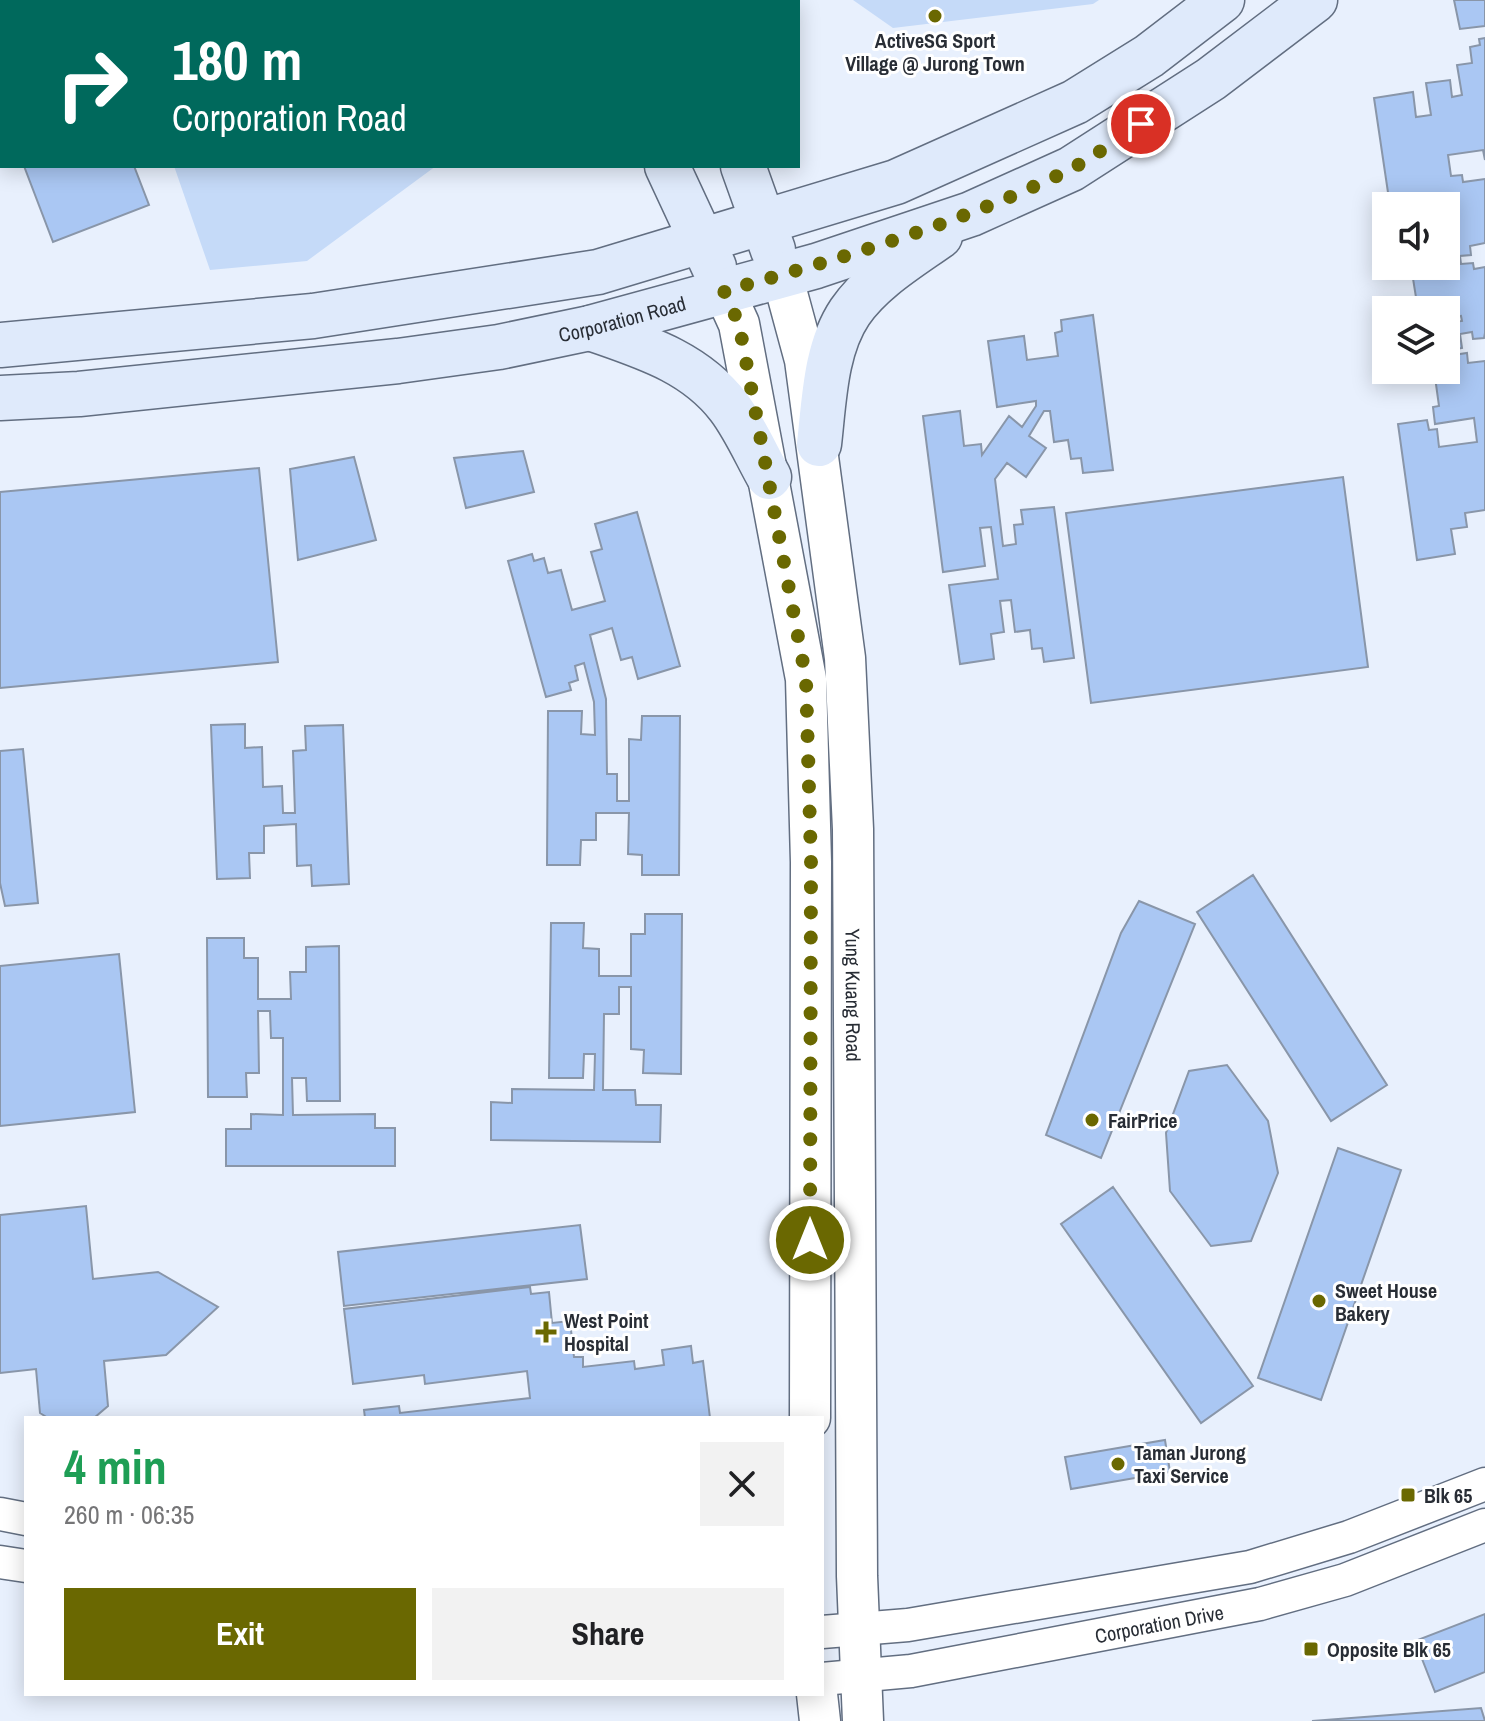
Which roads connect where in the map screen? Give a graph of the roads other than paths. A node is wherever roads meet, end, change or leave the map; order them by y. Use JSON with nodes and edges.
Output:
{"nodes":[{"id":1,"x":1222,"y":0,"type":"edge"},
{"id":2,"x":1315,"y":0,"type":"edge"},
{"id":3,"x":668,"y":168,"type":"edge"},
{"id":4,"x":744,"y":168,"type":"edge"},
{"id":5,"x":971,"y":214,"type":"junction"},
{"id":6,"x":763,"y":222,"type":"junction"},
{"id":7,"x":702,"y":241,"type":"junction"},
{"id":8,"x":782,"y":275,"type":"junction"},
{"id":9,"x":724,"y":291,"type":"junction"},
{"id":10,"x":590,"y":328,"type":"junction"},
{"id":11,"x":0,"y":345,"type":"edge"},
{"id":12,"x":0,"y":398,"type":"edge"},
{"id":13,"x":819,"y":444,"type":"junction"},
{"id":14,"x":769,"y":477,"type":"junction"},
{"id":15,"x":810,"y":1416,"type":"edge"},
{"id":16,"x":1485,"y":1484,"type":"edge"},
{"id":17,"x":0,"y":1514,"type":"edge"},
{"id":18,"x":24,"y":1519,"type":"edge"},
{"id":19,"x":1485,"y":1525,"type":"edge"},
{"id":20,"x":0,"y":1562,"type":"edge"},
{"id":21,"x":24,"y":1566,"type":"edge"},
{"id":22,"x":840,"y":1632,"type":"edge"},
{"id":23,"x":861,"y":1678,"type":"junction"},
{"id":24,"x":824,"y":1679,"type":"edge"},
{"id":25,"x":817,"y":1696,"type":"edge"},
{"id":26,"x":820,"y":1721,"type":"edge"},
{"id":27,"x":863,"y":1721,"type":"edge"}],
"edges":[{"from":1,"to":6,"type":"main road"},
{"from":2,"to":5,"type":"main road","name":"Corporation Road"},
{"from":3,"to":7,"type":"main road"},
{"from":4,"to":6,"type":"main road"},
{"from":5,"to":8,"type":"main road","name":"Corporation Road"},
{"from":5,"to":13,"type":"main road"},
{"from":6,"to":7,"type":"main road"},
{"from":6,"to":8,"type":"main road"},
{"from":7,"to":9,"type":"main road"},
{"from":7,"to":11,"type":"main road"},
{"from":8,"to":9,"type":"main road","name":"Corporation Road"},
{"from":8,"to":13,"type":"street","name":"Yung Kuang Road"},
{"from":9,"to":10,"type":"main road","name":"Corporation Road"},
{"from":9,"to":14,"type":"street"},
{"from":10,"to":12,"type":"main road","name":"Corporation Road"},
{"from":10,"to":14,"type":"main road"},
{"from":13,"to":22,"type":"street","name":"Yung Kuang Road"},
{"from":14,"to":15,"type":"street"},
{"from":16,"to":22,"type":"street","name":"Corporation Drive"},
{"from":17,"to":18,"type":"street"},
{"from":19,"to":23,"type":"street","name":"Corporation Drive"},
{"from":20,"to":21,"type":"street"},
{"from":22,"to":23,"type":"street","name":"Yung Kuang Road"},
{"from":23,"to":24,"type":"street","name":"Corporation Drive"},
{"from":23,"to":27,"type":"street","name":"Yung Kuang Road"},
{"from":25,"to":26,"type":"street"}]}
